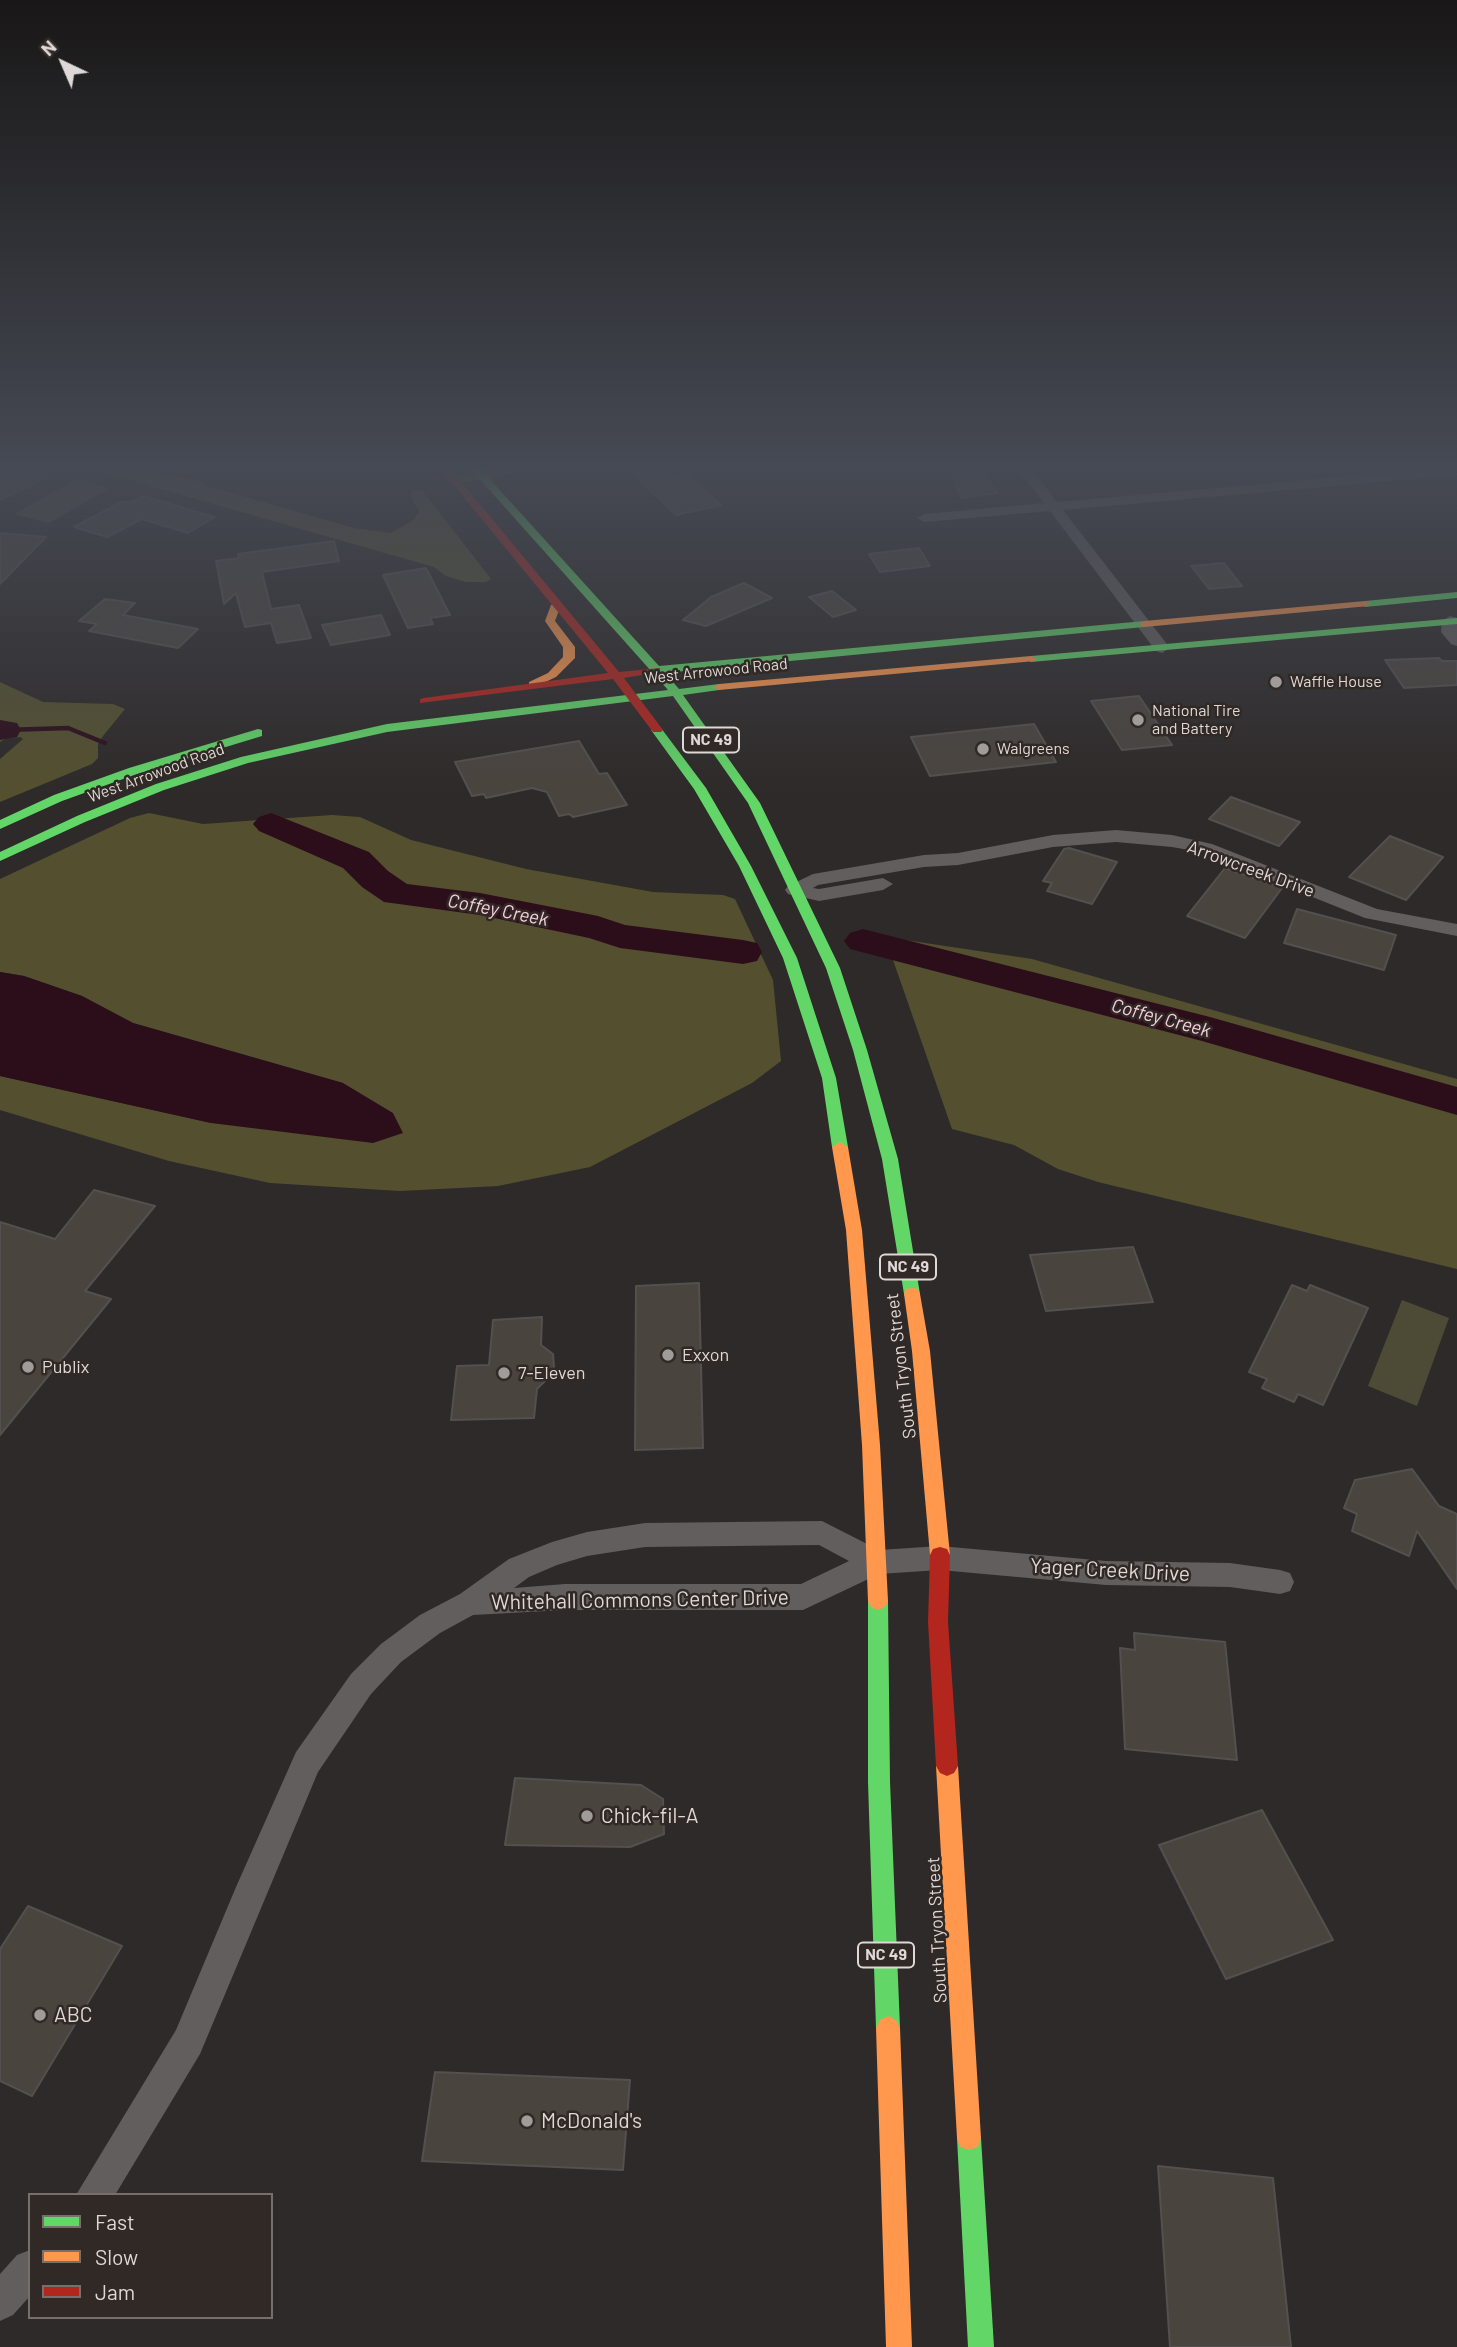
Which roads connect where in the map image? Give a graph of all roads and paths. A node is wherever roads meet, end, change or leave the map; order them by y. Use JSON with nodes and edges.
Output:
{"nodes":[{"id":1,"x":533,"y":577,"type":"edge"},
{"id":2,"x":572,"y":577,"type":"edge"},
{"id":3,"x":1105,"y":577,"type":"edge"},
{"id":4,"x":1457,"y":595,"type":"edge"},
{"id":5,"x":556,"y":605,"type":"junction"},
{"id":6,"x":1455,"y":622,"type":"edge"},
{"id":7,"x":1142,"y":625,"type":"junction"},
{"id":8,"x":1457,"y":641,"type":"edge"},
{"id":9,"x":1162,"y":648,"type":"junction"},
{"id":10,"x":656,"y":670,"type":"junction"},
{"id":11,"x":616,"y":675,"type":"junction"},
{"id":12,"x":529,"y":686,"type":"junction"},
{"id":13,"x":676,"y":691,"type":"junction"},
{"id":14,"x":633,"y":697,"type":"junction"},
{"id":15,"x":412,"y":703,"type":"dead end"},
{"id":16,"x":272,"y":730,"type":"dead end"},
{"id":17,"x":0,"y":825,"type":"edge"},
{"id":18,"x":0,"y":857,"type":"edge"},
{"id":19,"x":794,"y":890,"type":"junction"},
{"id":20,"x":1457,"y":930,"type":"edge"},
{"id":21,"x":940,"y":1558,"type":"junction"},
{"id":22,"x":876,"y":1562,"type":"junction"},
{"id":23,"x":1280,"y":1582,"type":"dead end"},
{"id":24,"x":470,"y":1603,"type":"junction"},
{"id":25,"x":95,"y":2193,"type":"edge"},
{"id":26,"x":28,"y":2270,"type":"edge"},
{"id":27,"x":0,"y":2302,"type":"edge"},
{"id":28,"x":899,"y":2347,"type":"edge"},
{"id":29,"x":981,"y":2347,"type":"edge"}],
"edges":[{"from":1,"to":5,"type":"main road","name":"South Tryon Street","number":"NC 49"},
{"from":2,"to":10,"type":"main road","name":"South Tryon Street","number":"NC 49"},
{"from":3,"to":7,"type":"street"},
{"from":4,"to":7,"type":"main road","name":"West Arrowood Road"},
{"from":5,"to":11,"type":"main road","name":"South Tryon Street","number":"NC 49"},
{"from":5,"to":12,"type":"main road"},
{"from":6,"to":8,"type":"street"},
{"from":6,"to":9,"type":"main road","name":"West Arrowood Road"},
{"from":7,"to":9,"type":"street"},
{"from":7,"to":10,"type":"main road","name":"West Arrowood Road"},
{"from":9,"to":13,"type":"main road","name":"West Arrowood Road"},
{"from":10,"to":11,"type":"main road","name":"West Arrowood Road"},
{"from":10,"to":13,"type":"main road","name":"South Tryon Street","number":"NC 49"},
{"from":11,"to":12,"type":"main road","name":"West Arrowood Road"},
{"from":11,"to":14,"type":"main road","name":"South Tryon Street","number":"NC 49"},
{"from":12,"to":15,"type":"main road","name":"West Arrowood Road"},
{"from":13,"to":14,"type":"main road","name":"West Arrowood Road"},
{"from":13,"to":19,"type":"main road","name":"South Tryon Street","number":"NC 49"},
{"from":14,"to":18,"type":"main road","name":"West Arrowood Road"},
{"from":14,"to":22,"type":"main road","name":"South Tryon Street","number":"NC 49"},
{"from":16,"to":17,"type":"main road","name":"West Arrowood Road"},
{"from":19,"to":20,"type":"street","name":"Arrowcreek Drive"},
{"from":19,"to":21,"type":"main road","name":"South Tryon Street","number":"NC 49"},
{"from":21,"to":22,"type":"street","name":"Yager Creek Drive"},
{"from":21,"to":23,"type":"street","name":"Yager Creek Drive"},
{"from":21,"to":29,"type":"main road","name":"South Tryon Street","number":"NC 49"},
{"from":22,"to":24,"type":"street","name":"Whitehall Commons Center Drive"},
{"from":22,"to":24,"type":"street","name":"Whitehall Commons Center Drive"},
{"from":22,"to":28,"type":"main road","name":"South Tryon Street","number":"NC 49"},
{"from":24,"to":25,"type":"street","name":"Whitehall Commons Center Drive"},
{"from":26,"to":27,"type":"street"}]}
